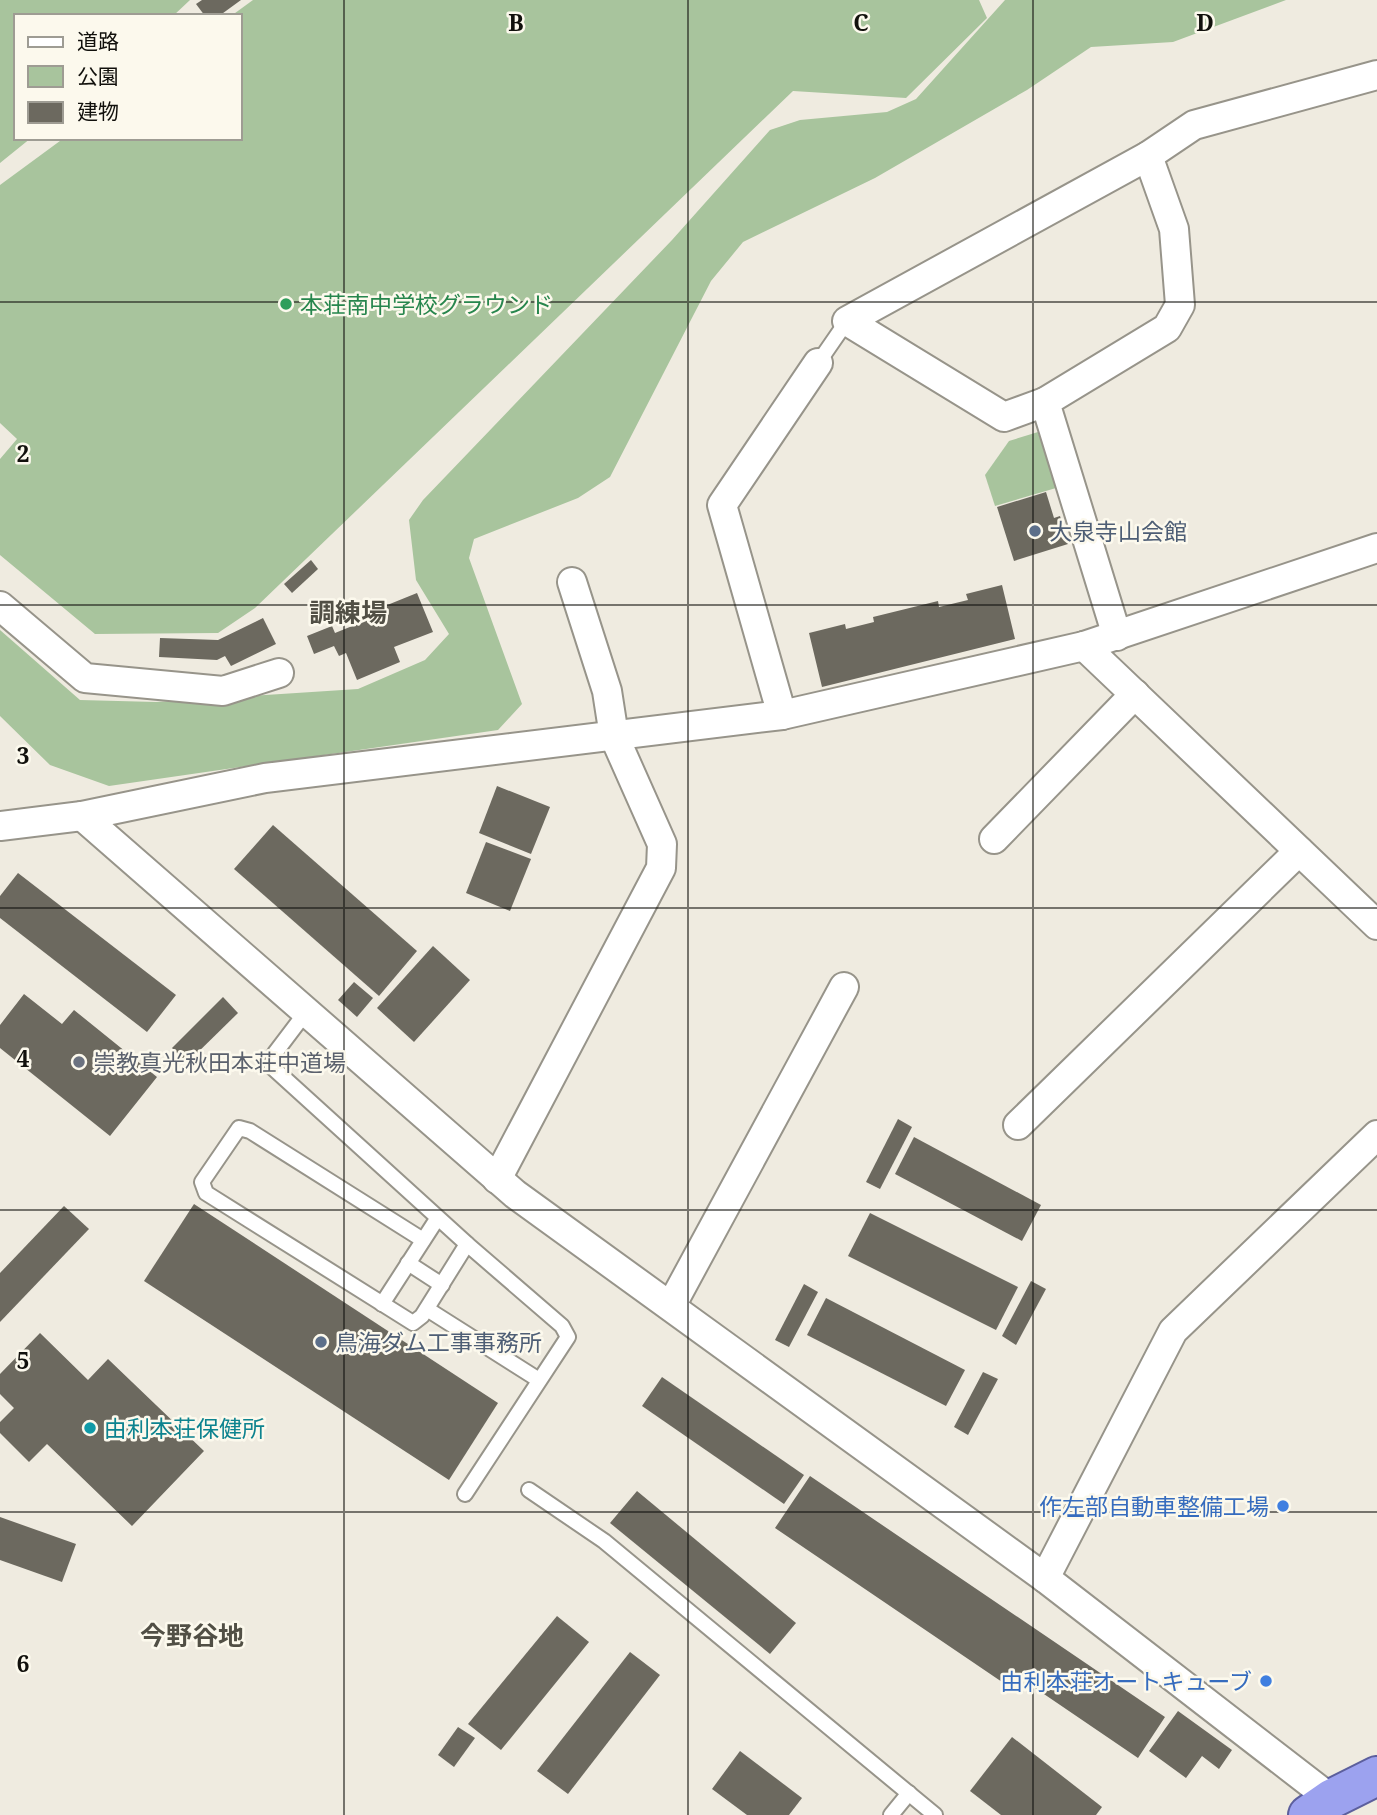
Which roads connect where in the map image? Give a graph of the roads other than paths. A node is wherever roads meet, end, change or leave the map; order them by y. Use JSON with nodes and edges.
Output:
{"nodes":[{"id":1,"x":1377,"y":75,"type":"edge"},
{"id":2,"x":1148,"y":156,"type":"junction"},
{"id":3,"x":847,"y":321,"type":"junction"},
{"id":4,"x":818,"y":363,"type":"joint"},
{"id":5,"x":1045,"y":402,"type":"junction"},
{"id":6,"x":1377,"y":548,"type":"edge"},
{"id":7,"x":572,"y":582,"type":"dead end"},
{"id":8,"x":0,"y":606,"type":"edge"},
{"id":9,"x":1117,"y":636,"type":"junction"},
{"id":10,"x":1084,"y":646,"type":"junction"},
{"id":11,"x":279,"y":673,"type":"dead end"},
{"id":12,"x":1135,"y":694,"type":"junction"},
{"id":13,"x":782,"y":715,"type":"junction"},
{"id":14,"x":614,"y":736,"type":"junction"},
{"id":15,"x":82,"y":816,"type":"junction"},
{"id":16,"x":0,"y":826,"type":"edge"},
{"id":17,"x":994,"y":839,"type":"dead end"},
{"id":18,"x":1299,"y":851,"type":"junction"},
{"id":19,"x":1377,"y":925,"type":"edge"},
{"id":20,"x":845,"y":987,"type":"dead end"},
{"id":21,"x":306,"y":1012,"type":"junction"},
{"id":22,"x":1018,"y":1125,"type":"dead end"},
{"id":23,"x":1377,"y":1135,"type":"edge"},
{"id":24,"x":497,"y":1179,"type":"junction"},
{"id":25,"x":437,"y":1219,"type":"junction"},
{"id":26,"x":423,"y":1240,"type":"junction"},
{"id":27,"x":467,"y":1244,"type":"junction"},
{"id":28,"x":408,"y":1263,"type":"junction"},
{"id":29,"x":442,"y":1285,"type":"junction"},
{"id":30,"x":382,"y":1304,"type":"junction"},
{"id":31,"x":671,"y":1306,"type":"junction"},
{"id":32,"x":427,"y":1309,"type":"junction"},
{"id":33,"x":539,"y":1380,"type":"junction"},
{"id":34,"x":529,"y":1490,"type":"dead end"},
{"id":35,"x":465,"y":1494,"type":"dead end"},
{"id":36,"x":1045,"y":1578,"type":"junction"},
{"id":37,"x":1377,"y":1776,"type":"edge"},
{"id":38,"x":909,"y":1793,"type":"junction"},
{"id":39,"x":1319,"y":1807,"type":"edge"},
{"id":40,"x":891,"y":1815,"type":"edge"},
{"id":41,"x":935,"y":1815,"type":"edge"}],
"edges":[{"from":1,"to":2,"type":"street"},
{"from":2,"to":3,"type":"street"},
{"from":2,"to":5,"type":"street"},
{"from":3,"to":4,"type":"lane"},
{"from":3,"to":5,"type":"street"},
{"from":4,"to":13,"type":"street"},
{"from":5,"to":9,"type":"street"},
{"from":6,"to":9,"type":"street"},
{"from":7,"to":14,"type":"street"},
{"from":8,"to":11,"type":"street"},
{"from":9,"to":10,"type":"street"},
{"from":10,"to":12,"type":"street"},
{"from":10,"to":13,"type":"street"},
{"from":12,"to":17,"type":"street"},
{"from":12,"to":18,"type":"street"},
{"from":13,"to":14,"type":"street"},
{"from":14,"to":15,"type":"street"},
{"from":14,"to":24,"type":"street"},
{"from":15,"to":16,"type":"street"},
{"from":15,"to":21,"type":"street"},
{"from":18,"to":19,"type":"street"},
{"from":18,"to":22,"type":"street"},
{"from":20,"to":31,"type":"street"},
{"from":21,"to":24,"type":"street"},
{"from":21,"to":25,"type":"lane"},
{"from":23,"to":36,"type":"street"},
{"from":24,"to":31,"type":"street"},
{"from":25,"to":26,"type":"lane"},
{"from":25,"to":27,"type":"lane"},
{"from":26,"to":28,"type":"lane"},
{"from":26,"to":30,"type":"lane"},
{"from":27,"to":29,"type":"lane"},
{"from":27,"to":33,"type":"lane"},
{"from":28,"to":29,"type":"lane"},
{"from":28,"to":30,"type":"lane"},
{"from":29,"to":32,"type":"lane"},
{"from":30,"to":32,"type":"lane"},
{"from":31,"to":36,"type":"street"},
{"from":32,"to":33,"type":"lane"},
{"from":33,"to":35,"type":"lane"},
{"from":34,"to":38,"type":"lane"},
{"from":36,"to":39,"type":"street"},
{"from":37,"to":39,"type":"highway"},
{"from":38,"to":40,"type":"lane"},
{"from":38,"to":41,"type":"lane"}]}
